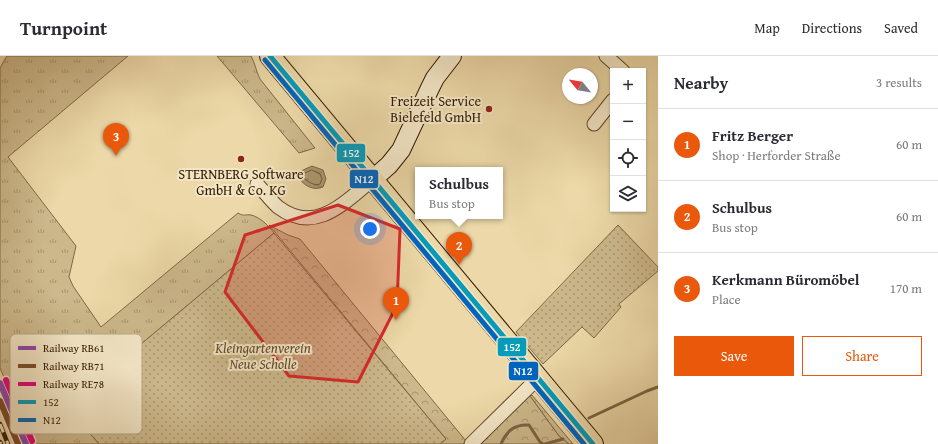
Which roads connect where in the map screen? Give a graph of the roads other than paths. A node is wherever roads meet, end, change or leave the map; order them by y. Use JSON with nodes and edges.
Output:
{"nodes":[{"id":1,"x":270,"y":56,"type":"edge"},
{"id":2,"x":452,"y":56,"type":"edge"},
{"id":3,"x":606,"y":56,"type":"edge"},
{"id":4,"x":620,"y":68,"type":"edge"},
{"id":5,"x":610,"y":104,"type":"edge"},
{"id":6,"x":594,"y":124,"type":"dead end"},
{"id":7,"x":372,"y":180,"type":"junction"},
{"id":8,"x":257,"y":184,"type":"dead end"},
{"id":9,"x":538,"y":378,"type":"junction"},
{"id":10,"x":471,"y":444,"type":"edge"},
{"id":11,"x":593,"y":444,"type":"edge"}],
"edges":[{"from":1,"to":7,"type":"main road"},
{"from":2,"to":7,"type":"main road"},
{"from":3,"to":4,"type":"street"},
{"from":5,"to":6,"type":"street"},
{"from":7,"to":8,"type":"street"},
{"from":7,"to":9,"type":"main road"},
{"from":9,"to":10,"type":"street"},
{"from":9,"to":11,"type":"main road"}]}
